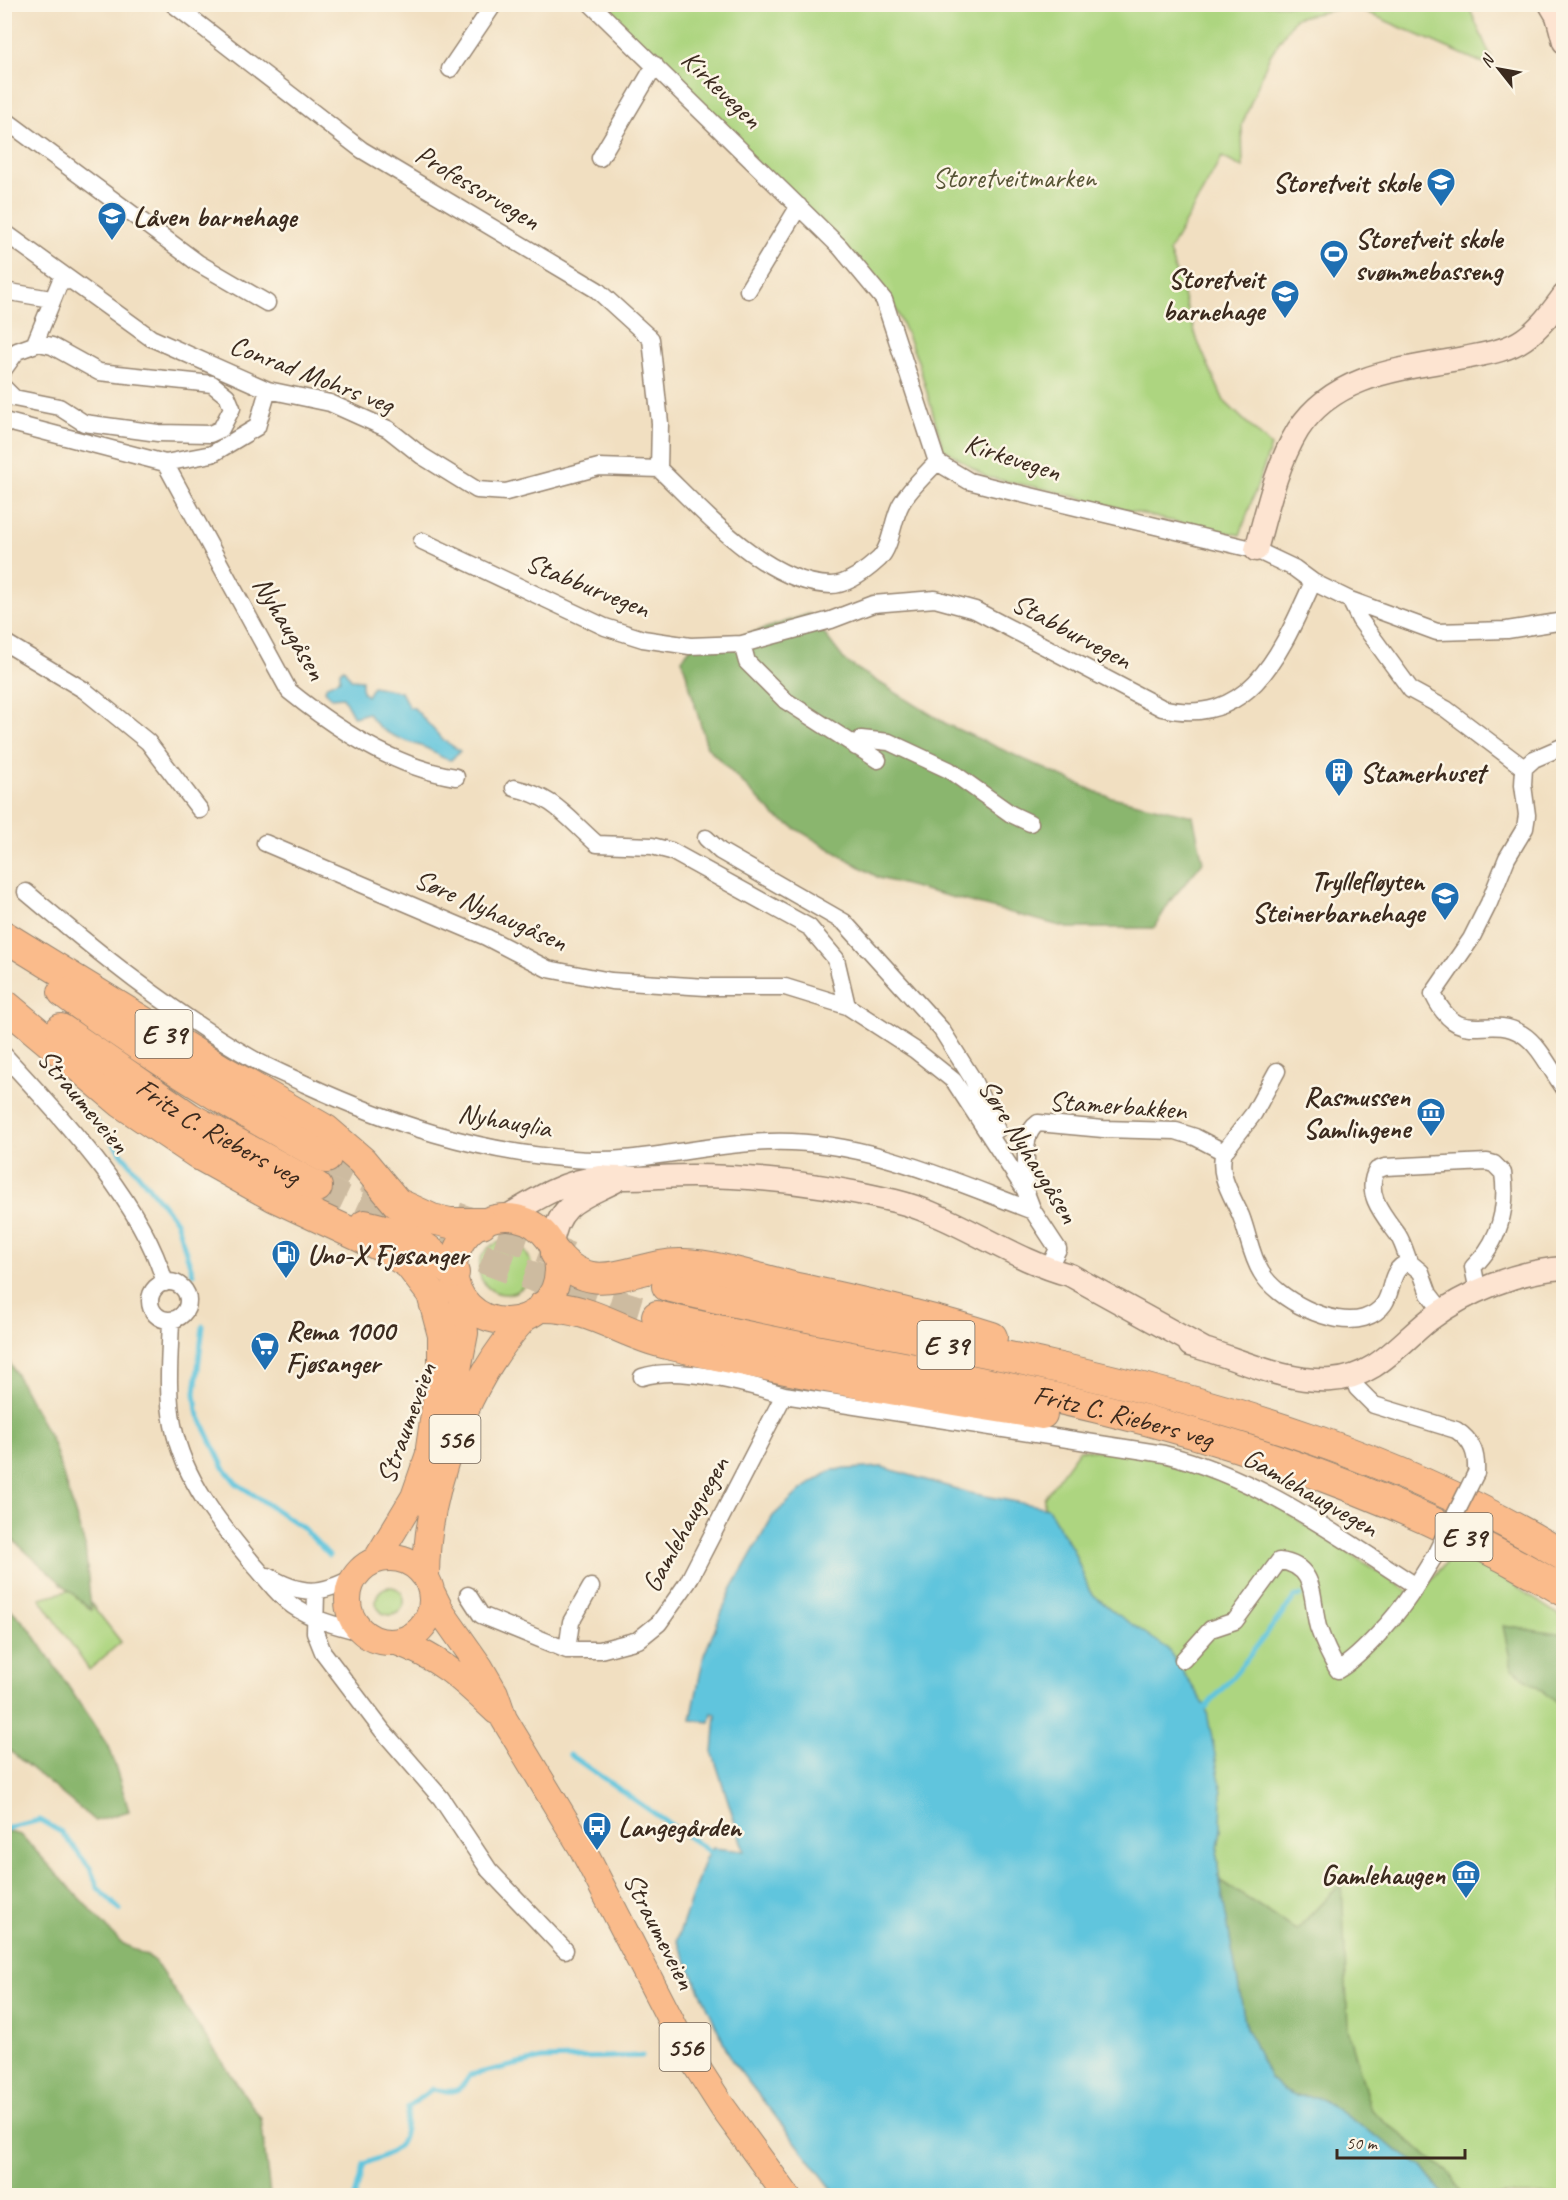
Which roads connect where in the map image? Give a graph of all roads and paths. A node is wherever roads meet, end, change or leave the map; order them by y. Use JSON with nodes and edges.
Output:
{"nodes":[{"id":1,"x":173,"y":4,"type":"edge"},
{"id":2,"x":494,"y":4,"type":"edge"},
{"id":3,"x":591,"y":4,"type":"edge"},
{"id":4,"x":1550,"y":4,"type":"edge"},
{"id":5,"x":1563,"y":42,"type":"edge"},
{"id":6,"x":655,"y":65,"type":"junction"},
{"id":7,"x":450,"y":69,"type":"dead end"},
{"id":8,"x":4,"y":119,"type":"edge"},
{"id":9,"x":600,"y":158,"type":"dead end"},
{"id":10,"x":799,"y":206,"type":"junction"},
{"id":11,"x":4,"y":232,"type":"edge"},
{"id":12,"x":70,"y":281,"type":"junction"},
{"id":13,"x":748,"y":290,"type":"dead end"},
{"id":14,"x":4,"y":291,"type":"edge"},
{"id":15,"x":1563,"y":295,"type":"edge"},
{"id":16,"x":51,"y":299,"type":"junction"},
{"id":17,"x":267,"y":303,"type":"dead end"},
{"id":18,"x":35,"y":343,"type":"junction"},
{"id":19,"x":4,"y":369,"type":"edge"},
{"id":20,"x":4,"y":388,"type":"edge"},
{"id":21,"x":268,"y":390,"type":"junction"},
{"id":22,"x":4,"y":421,"type":"edge"},
{"id":23,"x":938,"y":462,"type":"junction"},
{"id":24,"x":165,"y":463,"type":"junction"},
{"id":25,"x":659,"y":469,"type":"junction"},
{"id":26,"x":422,"y":541,"type":"dead end"},
{"id":27,"x":1256,"y":550,"type":"junction"},
{"id":28,"x":1313,"y":582,"type":"junction"},
{"id":29,"x":1350,"y":600,"type":"junction"},
{"id":30,"x":1563,"y":621,"type":"edge"},
{"id":31,"x":4,"y":642,"type":"edge"},
{"id":32,"x":742,"y":644,"type":"junction"},
{"id":33,"x":1563,"y":746,"type":"edge"},
{"id":34,"x":856,"y":747,"type":"junction"},
{"id":35,"x":878,"y":760,"type":"dead end"},
{"id":36,"x":1524,"y":768,"type":"junction"},
{"id":37,"x":456,"y":777,"type":"dead end"},
{"id":38,"x":514,"y":788,"type":"dead end"},
{"id":39,"x":200,"y":810,"type":"dead end"},
{"id":40,"x":1030,"y":824,"type":"dead end"},
{"id":41,"x":706,"y":838,"type":"dead end"},
{"id":42,"x":265,"y":843,"type":"dead end"},
{"id":43,"x":26,"y":892,"type":"dead end"},
{"id":44,"x":4,"y":936,"type":"edge"},
{"id":45,"x":4,"y":945,"type":"edge"},
{"id":46,"x":4,"y":985,"type":"edge"},
{"id":47,"x":4,"y":1004,"type":"edge"},
{"id":48,"x":847,"y":1006,"type":"junction"},
{"id":49,"x":4,"y":1055,"type":"edge"},
{"id":50,"x":1277,"y":1071,"type":"dead end"},
{"id":51,"x":1562,"y":1081,"type":"edge"},
{"id":52,"x":1224,"y":1152,"type":"junction"},
{"id":53,"x":326,"y":1158,"type":"tunnel mouth"},
{"id":54,"x":1011,"y":1169,"type":"junction"},
{"id":55,"x":620,"y":1179,"type":"junction"},
{"id":56,"x":1025,"y":1190,"type":"junction"},
{"id":57,"x":311,"y":1199,"type":"junction"},
{"id":58,"x":1033,"y":1211,"type":"junction"},
{"id":59,"x":494,"y":1220,"type":"junction"},
{"id":60,"x":554,"y":1249,"type":"junction"},
{"id":61,"x":1409,"y":1262,"type":"junction"},
{"id":62,"x":1048,"y":1269,"type":"junction"},
{"id":63,"x":1563,"y":1269,"type":"edge"},
{"id":64,"x":165,"y":1282,"type":"junction"},
{"id":65,"x":458,"y":1285,"type":"junction"},
{"id":66,"x":667,"y":1286,"type":"tunnel mouth"},
{"id":67,"x":1478,"y":1292,"type":"junction"},
{"id":68,"x":534,"y":1312,"type":"junction"},
{"id":69,"x":1443,"y":1312,"type":"junction"},
{"id":70,"x":657,"y":1316,"type":"tunnel mouth"},
{"id":71,"x":171,"y":1320,"type":"junction"},
{"id":72,"x":1354,"y":1376,"type":"junction"},
{"id":73,"x":642,"y":1377,"type":"dead end"},
{"id":74,"x":784,"y":1395,"type":"junction"},
{"id":75,"x":1224,"y":1410,"type":"junction"},
{"id":76,"x":1146,"y":1420,"type":"junction"},
{"id":77,"x":431,"y":1449,"type":"junction"},
{"id":78,"x":1563,"y":1556,"type":"edge"},
{"id":79,"x":376,"y":1560,"type":"junction"},
{"id":80,"x":260,"y":1571,"type":"junction"},
{"id":81,"x":354,"y":1577,"type":"junction"},
{"id":82,"x":429,"y":1584,"type":"junction"},
{"id":83,"x":1416,"y":1586,"type":"junction"},
{"id":84,"x":591,"y":1587,"type":"dead end"},
{"id":85,"x":1563,"y":1591,"type":"edge"},
{"id":86,"x":316,"y":1592,"type":"junction"},
{"id":87,"x":468,"y":1595,"type":"dead end"},
{"id":88,"x":315,"y":1618,"type":"junction"},
{"id":89,"x":361,"y":1632,"type":"junction"},
{"id":90,"x":397,"y":1642,"type":"junction"},
{"id":91,"x":567,"y":1650,"type":"junction"},
{"id":92,"x":1183,"y":1660,"type":"dead end"},
{"id":93,"x":504,"y":1719,"type":"junction"},
{"id":94,"x":565,"y":1950,"type":"dead end"},
{"id":95,"x":787,"y":2196,"type":"edge"}],
"edges":[{"from":1,"to":25,"type":"street","name":"Professorvegen"},
{"from":2,"to":7,"type":"street"},
{"from":3,"to":6,"type":"street","name":"Kirkevegen"},
{"from":4,"to":5,"type":"main road"},
{"from":6,"to":9,"type":"street","name":"Kirkevegen"},
{"from":6,"to":10,"type":"street","name":"Kirkevegen"},
{"from":8,"to":17,"type":"street","name":"Conrad Mohrs veg"},
{"from":10,"to":13,"type":"street"},
{"from":10,"to":23,"type":"street","name":"Kirkevegen"},
{"from":11,"to":12,"type":"street","name":"Conrad Mohrs veg"},
{"from":12,"to":16,"type":"street"},
{"from":12,"to":21,"type":"street","name":"Conrad Mohrs veg"},
{"from":14,"to":16,"type":"street"},
{"from":15,"to":27,"type":"main road"},
{"from":16,"to":18,"type":"street"},
{"from":18,"to":19,"type":"street"},
{"from":18,"to":20,"type":"street","name":"Conrad Mohrs veg"},
{"from":21,"to":24,"type":"street"},
{"from":21,"to":25,"type":"street","name":"Conrad Mohrs veg"},
{"from":22,"to":24,"type":"street"},
{"from":23,"to":25,"type":"street"},
{"from":23,"to":27,"type":"street","name":"Kirkevegen"},
{"from":24,"to":37,"type":"street","name":"Nyhaugåsen"},
{"from":26,"to":32,"type":"street","name":"Stabburvegen"},
{"from":27,"to":28,"type":"street","name":"Kirkevegen"},
{"from":28,"to":29,"type":"street","name":"Kirkevegen"},
{"from":28,"to":32,"type":"street","name":"Stabburvegen"},
{"from":29,"to":30,"type":"street","name":"Kirkevegen"},
{"from":29,"to":36,"type":"street"},
{"from":31,"to":39,"type":"street"},
{"from":32,"to":34,"type":"street"},
{"from":33,"to":36,"type":"street"},
{"from":34,"to":35,"type":"street"},
{"from":34,"to":40,"type":"street"},
{"from":36,"to":51,"type":"street"},
{"from":38,"to":48,"type":"street"},
{"from":41,"to":54,"type":"street"},
{"from":42,"to":48,"type":"street","name":"Søre Nyhaugåsen"},
{"from":43,"to":58,"type":"street","name":"Nyhauglia"},
{"from":44,"to":59,"type":"highway","number":"E 39"},
{"from":45,"to":53,"type":"highway","name":"Fritz C. Riebers veg","number":"E 39"},
{"from":46,"to":57,"type":"highway","name":"Fritz C. Riebers veg","number":"E 39"},
{"from":47,"to":57,"type":"highway","number":"E 39"},
{"from":48,"to":54,"type":"street","name":"Søre Nyhaugåsen"},
{"from":49,"to":64,"type":"street","name":"Straumeveien"},
{"from":50,"to":52,"type":"street"},
{"from":52,"to":56,"type":"street","name":"Stamerbakken"},
{"from":52,"to":61,"type":"street"},
{"from":54,"to":56,"type":"street","name":"Søre Nyhaugåsen"},
{"from":55,"to":59,"type":"main road"},
{"from":55,"to":60,"type":"main road"},
{"from":55,"to":62,"type":"main road"},
{"from":56,"to":58,"type":"street","name":"Søre Nyhaugåsen"},
{"from":57,"to":65,"type":"highway","number":"E 39"},
{"from":57,"to":77,"type":"highway","number":"E 39"},
{"from":58,"to":62,"type":"street","name":"Søre Nyhaugåsen"},
{"from":59,"to":60,"type":"main road","number":"E 39"},
{"from":59,"to":65,"type":"main road"},
{"from":60,"to":68,"type":"main road"},
{"from":60,"to":75,"type":"highway","number":"E 39"},
{"from":61,"to":67,"type":"street"},
{"from":61,"to":69,"type":"street"},
{"from":62,"to":72,"type":"main road"},
{"from":63,"to":67,"type":"main road"},
{"from":64,"to":71,"type":"street"},
{"from":64,"to":71,"type":"street"},
{"from":65,"to":68,"type":"main road","number":"E 39"},
{"from":65,"to":77,"type":"main road","name":"Straumeveien","number":"556"},
{"from":66,"to":75,"type":"highway","name":"Fritz C. Riebers veg","number":"E 39"},
{"from":67,"to":69,"type":"main road"},
{"from":68,"to":76,"type":"highway","number":"E 39"},
{"from":68,"to":82,"type":"main road","name":"Straumeveien","number":"556"},
{"from":69,"to":72,"type":"main road"},
{"from":70,"to":76,"type":"highway","name":"Fritz C. Riebers veg","number":"E 39"},
{"from":71,"to":80,"type":"street"},
{"from":72,"to":83,"type":"street","bridge":true},
{"from":73,"to":74,"type":"street","name":"Gamlehaugvegen"},
{"from":74,"to":83,"type":"street","name":"Gamlehaugvegen"},
{"from":74,"to":91,"type":"street","name":"Gamlehaugvegen"},
{"from":75,"to":78,"type":"highway","name":"Fritz C. Riebers veg","number":"E 39"},
{"from":76,"to":85,"type":"highway","name":"Fritz C. Riebers veg","number":"E 39"},
{"from":77,"to":79,"type":"main road","name":"Straumeveien","number":"556"},
{"from":79,"to":81,"type":"main road","number":"556"},
{"from":79,"to":82,"type":"main road","number":"556"},
{"from":80,"to":86,"type":"street"},
{"from":80,"to":88,"type":"street"},
{"from":81,"to":86,"type":"street"},
{"from":81,"to":89,"type":"main road"},
{"from":82,"to":90,"type":"main road","number":"556"},
{"from":82,"to":93,"type":"main road","name":"Straumeveien","number":"556"},
{"from":83,"to":92,"type":"street"},
{"from":84,"to":91,"type":"street"},
{"from":86,"to":88,"type":"street"},
{"from":87,"to":91,"type":"street"},
{"from":88,"to":89,"type":"street"},
{"from":88,"to":94,"type":"street"},
{"from":89,"to":90,"type":"main road","number":"556"},
{"from":90,"to":93,"type":"main road","name":"Straumeveien","number":"556"},
{"from":93,"to":95,"type":"main road","name":"Straumeveien","number":"556"}]}
